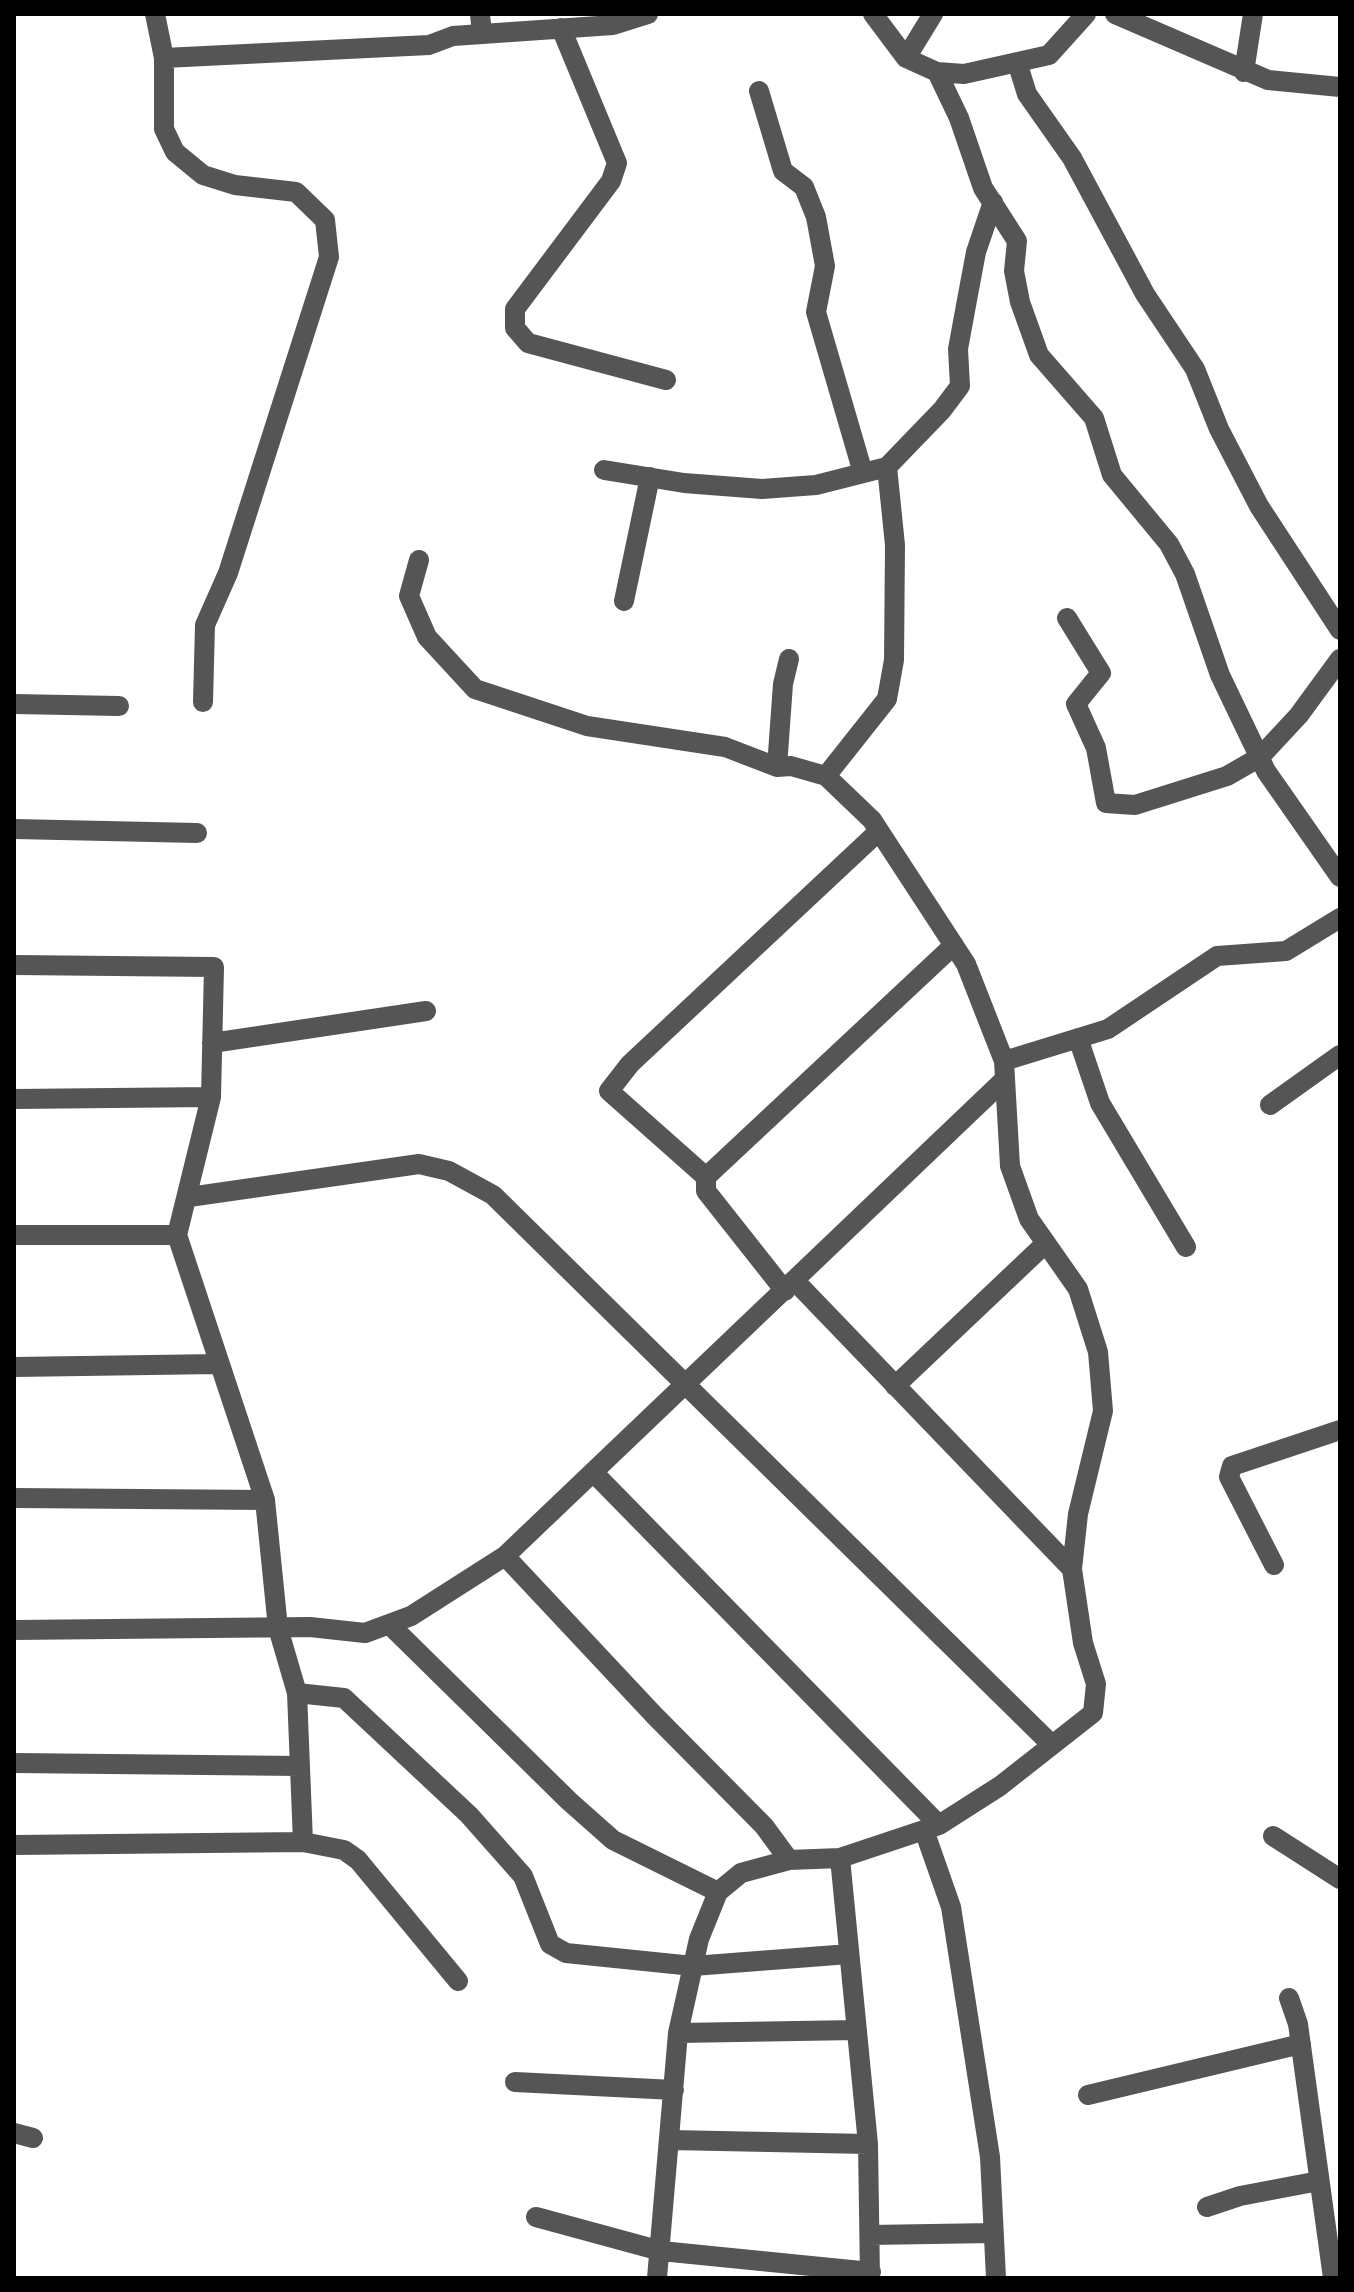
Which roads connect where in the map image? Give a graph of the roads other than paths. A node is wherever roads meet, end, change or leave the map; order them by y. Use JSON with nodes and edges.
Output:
{"nodes":[{"id":1,"x":155,"y":14,"type":"edge"},
{"id":2,"x":648,"y":14,"type":"edge"},
{"id":3,"x":873,"y":14,"type":"edge"},
{"id":4,"x":933,"y":14,"type":"edge"},
{"id":5,"x":1086,"y":14,"type":"edge"},
{"id":6,"x":1115,"y":14,"type":"edge"},
{"id":7,"x":1253,"y":14,"type":"edge"},
{"id":8,"x":481,"y":24,"type":"edge"},
{"id":9,"x":561,"y":28,"type":"junction"},
{"id":10,"x":164,"y":58,"type":"junction"},
{"id":11,"x":906,"y":58,"type":"junction"},
{"id":12,"x":1017,"y":62,"type":"junction"},
{"id":13,"x":937,"y":72,"type":"junction"},
{"id":14,"x":1244,"y":72,"type":"junction"},
{"id":15,"x":1340,"y":87,"type":"edge"},
{"id":16,"x":759,"y":91,"type":"dead end"},
{"id":17,"x":993,"y":202,"type":"junction"},
{"id":18,"x":666,"y":380,"type":"dead end"},
{"id":19,"x":887,"y":467,"type":"junction"},
{"id":20,"x":604,"y":470,"type":"dead end"},
{"id":21,"x":863,"y":473,"type":"junction"},
{"id":22,"x":650,"y":477,"type":"junction"},
{"id":23,"x":419,"y":560,"type":"dead end"},
{"id":24,"x":624,"y":601,"type":"dead end"},
{"id":25,"x":1067,"y":618,"type":"dead end"},
{"id":26,"x":1340,"y":630,"type":"edge"},
{"id":27,"x":789,"y":659,"type":"dead end"},
{"id":28,"x":1340,"y":659,"type":"edge"},
{"id":29,"x":203,"y":702,"type":"dead end"},
{"id":30,"x":14,"y":704,"type":"edge"},
{"id":31,"x":119,"y":706,"type":"dead end"},
{"id":32,"x":1260,"y":757,"type":"junction"},
{"id":33,"x":777,"y":767,"type":"junction"},
{"id":34,"x":826,"y":776,"type":"junction"},
{"id":35,"x":14,"y":829,"type":"edge"},
{"id":36,"x":879,"y":831,"type":"junction"},
{"id":37,"x":197,"y":833,"type":"dead end"},
{"id":38,"x":1340,"y":877,"type":"edge"},
{"id":39,"x":1340,"y":918,"type":"edge"},
{"id":40,"x":954,"y":945,"type":"junction"},
{"id":41,"x":14,"y":965,"type":"edge"},
{"id":42,"x":426,"y":1011,"type":"dead end"},
{"id":43,"x":1078,"y":1038,"type":"junction"},
{"id":44,"x":212,"y":1043,"type":"junction"},
{"id":45,"x":1340,"y":1055,"type":"edge"},
{"id":46,"x":1005,"y":1070,"type":"junction"},
{"id":47,"x":211,"y":1097,"type":"junction"},
{"id":48,"x":14,"y":1099,"type":"edge"},
{"id":49,"x":1270,"y":1105,"type":"dead end"},
{"id":50,"x":706,"y":1177,"type":"junction"},
{"id":51,"x":189,"y":1197,"type":"junction"},
{"id":52,"x":14,"y":1235,"type":"edge"},
{"id":53,"x":177,"y":1235,"type":"junction"},
{"id":54,"x":1046,"y":1243,"type":"junction"},
{"id":55,"x":1186,"y":1247,"type":"dead end"},
{"id":56,"x":790,"y":1286,"type":"junction"},
{"id":57,"x":219,"y":1364,"type":"junction"},
{"id":58,"x":14,"y":1367,"type":"edge"},
{"id":59,"x":686,"y":1385,"type":"junction"},
{"id":60,"x":895,"y":1386,"type":"junction"},
{"id":61,"x":1340,"y":1430,"type":"edge"},
{"id":62,"x":593,"y":1472,"type":"junction"},
{"id":63,"x":14,"y":1498,"type":"edge"},
{"id":64,"x":265,"y":1500,"type":"junction"},
{"id":65,"x":505,"y":1556,"type":"junction"},
{"id":66,"x":1274,"y":1565,"type":"dead end"},
{"id":67,"x":1072,"y":1569,"type":"junction"},
{"id":68,"x":389,"y":1624,"type":"junction"},
{"id":69,"x":278,"y":1628,"type":"junction"},
{"id":70,"x":14,"y":1630,"type":"edge"},
{"id":71,"x":297,"y":1693,"type":"junction"},
{"id":72,"x":1052,"y":1745,"type":"junction"},
{"id":73,"x":14,"y":1763,"type":"edge"},
{"id":74,"x":300,"y":1766,"type":"junction"},
{"id":75,"x":931,"y":1827,"type":"junction"},
{"id":76,"x":1273,"y":1836,"type":"dead end"},
{"id":77,"x":303,"y":1842,"type":"junction"},
{"id":78,"x":14,"y":1845,"type":"edge"},
{"id":79,"x":840,"y":1858,"type":"junction"},
{"id":80,"x":789,"y":1860,"type":"junction"},
{"id":81,"x":1340,"y":1879,"type":"edge"},
{"id":82,"x":718,"y":1892,"type":"junction"},
{"id":83,"x":849,"y":1954,"type":"junction"},
{"id":84,"x":693,"y":1966,"type":"junction"},
{"id":85,"x":458,"y":1981,"type":"dead end"},
{"id":86,"x":1289,"y":1998,"type":"dead end"},
{"id":87,"x":857,"y":2030,"type":"junction"},
{"id":88,"x":678,"y":2033,"type":"junction"},
{"id":89,"x":1301,"y":2044,"type":"junction"},
{"id":90,"x":515,"y":2082,"type":"dead end"},
{"id":91,"x":674,"y":2090,"type":"junction"},
{"id":92,"x":1088,"y":2095,"type":"dead end"},
{"id":93,"x":670,"y":2140,"type":"junction"},
{"id":94,"x":868,"y":2144,"type":"junction"},
{"id":95,"x":1319,"y":2181,"type":"junction"},
{"id":96,"x":1207,"y":2207,"type":"dead end"},
{"id":97,"x":536,"y":2217,"type":"dead end"},
{"id":98,"x":992,"y":2233,"type":"junction"},
{"id":99,"x":870,"y":2235,"type":"junction"},
{"id":100,"x":661,"y":2251,"type":"junction"},
{"id":101,"x":870,"y":2275,"type":"edge"},
{"id":102,"x":657,"y":2278,"type":"edge"},
{"id":103,"x":996,"y":2278,"type":"edge"},
{"id":104,"x":1333,"y":2278,"type":"edge"}],
"edges":[{"from":1,"to":10,"type":"street"},
{"from":2,"to":9,"type":"street"},
{"from":3,"to":11,"type":"street"},
{"from":4,"to":11,"type":"street"},
{"from":5,"to":12,"type":"street"},
{"from":6,"to":14,"type":"street"},
{"from":7,"to":14,"type":"street"},
{"from":8,"to":9,"type":"street"},
{"from":8,"to":10,"type":"street"},
{"from":9,"to":18,"type":"street"},
{"from":10,"to":29,"type":"street"},
{"from":11,"to":13,"type":"street"},
{"from":12,"to":13,"type":"street"},
{"from":12,"to":26,"type":"street"},
{"from":13,"to":17,"type":"street"},
{"from":14,"to":15,"type":"street"},
{"from":16,"to":21,"type":"street"},
{"from":17,"to":19,"type":"street"},
{"from":17,"to":32,"type":"street"},
{"from":19,"to":21,"type":"street"},
{"from":19,"to":34,"type":"street"},
{"from":20,"to":22,"type":"street"},
{"from":21,"to":22,"type":"street"},
{"from":22,"to":24,"type":"street"},
{"from":23,"to":33,"type":"street"},
{"from":25,"to":32,"type":"street"},
{"from":27,"to":33,"type":"street"},
{"from":28,"to":32,"type":"street"},
{"from":30,"to":31,"type":"street"},
{"from":32,"to":38,"type":"street"},
{"from":33,"to":34,"type":"street"},
{"from":34,"to":36,"type":"street"},
{"from":35,"to":37,"type":"street"},
{"from":36,"to":40,"type":"street"},
{"from":36,"to":50,"type":"street"},
{"from":39,"to":43,"type":"street"},
{"from":40,"to":46,"type":"street"},
{"from":40,"to":50,"type":"street"},
{"from":41,"to":44,"type":"street"},
{"from":42,"to":44,"type":"street"},
{"from":43,"to":46,"type":"street"},
{"from":43,"to":55,"type":"street"},
{"from":44,"to":47,"type":"street"},
{"from":45,"to":49,"type":"street"},
{"from":46,"to":54,"type":"street"},
{"from":46,"to":56,"type":"street"},
{"from":47,"to":48,"type":"street"},
{"from":47,"to":51,"type":"street"},
{"from":50,"to":56,"type":"street"},
{"from":51,"to":53,"type":"street"},
{"from":51,"to":59,"type":"street"},
{"from":52,"to":53,"type":"street"},
{"from":53,"to":57,"type":"street"},
{"from":54,"to":60,"type":"street"},
{"from":54,"to":67,"type":"street"},
{"from":56,"to":59,"type":"street"},
{"from":56,"to":60,"type":"street"},
{"from":57,"to":58,"type":"street"},
{"from":57,"to":64,"type":"street"},
{"from":59,"to":62,"type":"street"},
{"from":59,"to":72,"type":"street"},
{"from":60,"to":67,"type":"street"},
{"from":61,"to":66,"type":"street"},
{"from":62,"to":65,"type":"street"},
{"from":62,"to":75,"type":"street"},
{"from":63,"to":64,"type":"street"},
{"from":64,"to":69,"type":"street"},
{"from":65,"to":68,"type":"street"},
{"from":65,"to":80,"type":"street"},
{"from":67,"to":72,"type":"street"},
{"from":68,"to":69,"type":"street"},
{"from":68,"to":82,"type":"street"},
{"from":69,"to":70,"type":"street"},
{"from":69,"to":71,"type":"street"},
{"from":71,"to":74,"type":"street"},
{"from":71,"to":84,"type":"street"},
{"from":72,"to":75,"type":"street"},
{"from":73,"to":74,"type":"street"},
{"from":74,"to":77,"type":"street"},
{"from":75,"to":79,"type":"street"},
{"from":75,"to":98,"type":"street"},
{"from":76,"to":81,"type":"street"},
{"from":77,"to":78,"type":"street"},
{"from":77,"to":85,"type":"street"},
{"from":79,"to":80,"type":"street"},
{"from":79,"to":83,"type":"street"},
{"from":80,"to":82,"type":"street"},
{"from":82,"to":84,"type":"street"},
{"from":83,"to":84,"type":"street"},
{"from":83,"to":87,"type":"street"},
{"from":84,"to":88,"type":"street"},
{"from":86,"to":89,"type":"street"},
{"from":87,"to":88,"type":"street"},
{"from":87,"to":94,"type":"street"},
{"from":88,"to":91,"type":"street"},
{"from":89,"to":92,"type":"street"},
{"from":89,"to":95,"type":"street"},
{"from":90,"to":91,"type":"street"},
{"from":91,"to":93,"type":"street"},
{"from":93,"to":94,"type":"street"},
{"from":93,"to":100,"type":"street"},
{"from":94,"to":99,"type":"street"},
{"from":95,"to":96,"type":"street"},
{"from":95,"to":104,"type":"street"},
{"from":97,"to":100,"type":"street"},
{"from":98,"to":99,"type":"street"},
{"from":98,"to":103,"type":"street"},
{"from":99,"to":101,"type":"street"},
{"from":100,"to":101,"type":"street"},
{"from":100,"to":102,"type":"street"}]}
